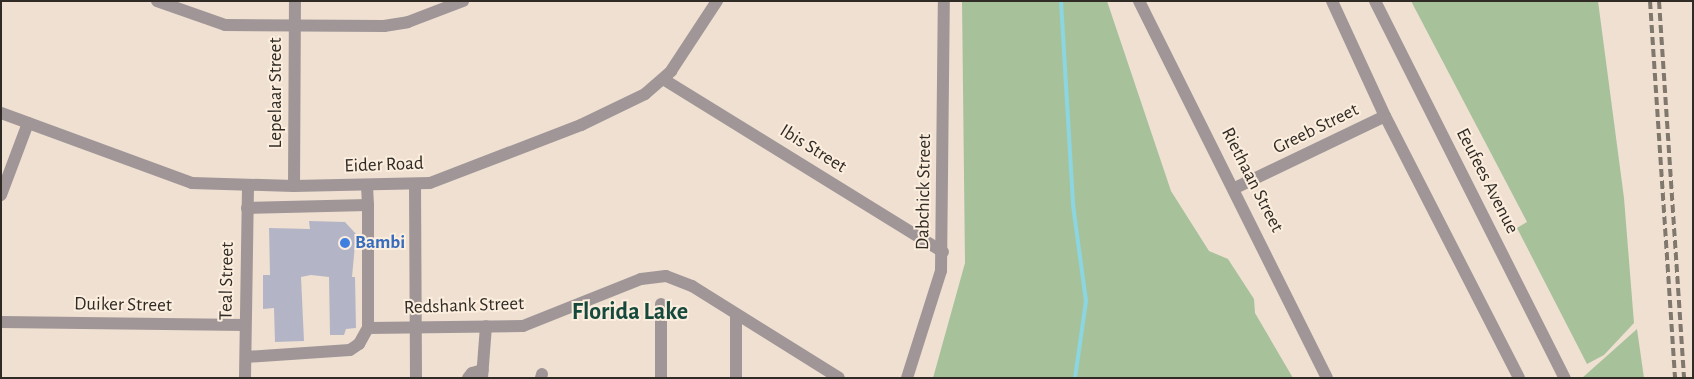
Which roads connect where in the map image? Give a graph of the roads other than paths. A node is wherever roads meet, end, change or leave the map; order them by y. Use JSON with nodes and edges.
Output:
{"nodes":[{"id":1,"x":158,"y":1,"type":"edge"},
{"id":2,"x":295,"y":1,"type":"edge"},
{"id":3,"x":717,"y":1,"type":"edge"},
{"id":4,"x":944,"y":1,"type":"edge"},
{"id":5,"x":1139,"y":1,"type":"edge"},
{"id":6,"x":1332,"y":1,"type":"edge"},
{"id":7,"x":1375,"y":1,"type":"edge"},
{"id":8,"x":458,"y":2,"type":"edge"},
{"id":9,"x":295,"y":25,"type":"junction"},
{"id":10,"x":663,"y":79,"type":"junction"},
{"id":11,"x":1,"y":113,"type":"edge"},
{"id":12,"x":1385,"y":116,"type":"junction"},
{"id":13,"x":28,"y":123,"type":"junction"},
{"id":14,"x":367,"y":185,"type":"junction"},
{"id":15,"x":416,"y":185,"type":"junction"},
{"id":16,"x":248,"y":186,"type":"junction"},
{"id":17,"x":294,"y":186,"type":"junction"},
{"id":18,"x":1235,"y":188,"type":"junction"},
{"id":19,"x":1,"y":195,"type":"edge"},
{"id":20,"x":368,"y":205,"type":"junction"},
{"id":21,"x":247,"y":208,"type":"junction"},
{"id":22,"x":943,"y":252,"type":"junction"},
{"id":23,"x":661,"y":304,"type":"dead end"},
{"id":24,"x":736,"y":315,"type":"junction"},
{"id":25,"x":1,"y":322,"type":"edge"},
{"id":26,"x":245,"y":325,"type":"junction"},
{"id":27,"x":486,"y":326,"type":"junction"},
{"id":28,"x":416,"y":327,"type":"junction"},
{"id":29,"x":368,"y":328,"type":"junction"},
{"id":30,"x":246,"y":357,"type":"junction"},
{"id":31,"x":483,"y":374,"type":"edge"},
{"id":32,"x":246,"y":378,"type":"edge"},
{"id":33,"x":416,"y":378,"type":"edge"},
{"id":34,"x":468,"y":378,"type":"edge"},
{"id":35,"x":661,"y":378,"type":"edge"},
{"id":36,"x":736,"y":378,"type":"edge"},
{"id":37,"x":839,"y":378,"type":"edge"},
{"id":38,"x":907,"y":378,"type":"edge"},
{"id":39,"x":1327,"y":378,"type":"edge"},
{"id":40,"x":1519,"y":378,"type":"edge"},
{"id":41,"x":1565,"y":378,"type":"edge"}],
"edges":[{"from":1,"to":9,"type":"street"},
{"from":2,"to":9,"type":"street","name":"Lepelaar Street"},
{"from":3,"to":10,"type":"street","name":"Eider Road"},
{"from":4,"to":22,"type":"street","name":"Dabchick Street"},
{"from":5,"to":18,"type":"street","name":"Riethaan Street"},
{"from":6,"to":12,"type":"street"},
{"from":7,"to":41,"type":"street","name":"Eeufees Avenue"},
{"from":8,"to":9,"type":"street"},
{"from":9,"to":17,"type":"street","name":"Lepelaar Street"},
{"from":10,"to":15,"type":"street","name":"Eider Road"},
{"from":10,"to":22,"type":"street","name":"Ibis Street"},
{"from":11,"to":13,"type":"street","name":"Eider Road"},
{"from":12,"to":18,"type":"street","name":"Greeb Street"},
{"from":12,"to":40,"type":"street"},
{"from":13,"to":16,"type":"street","name":"Eider Road"},
{"from":13,"to":19,"type":"street"},
{"from":14,"to":15,"type":"street","name":"Eider Road"},
{"from":14,"to":17,"type":"street","name":"Eider Road"},
{"from":14,"to":20,"type":"street"},
{"from":15,"to":28,"type":"street"},
{"from":16,"to":17,"type":"street","name":"Eider Road"},
{"from":16,"to":21,"type":"street","name":"Teal Street"},
{"from":18,"to":39,"type":"street","name":"Riethaan Street"},
{"from":20,"to":21,"type":"street"},
{"from":20,"to":29,"type":"street"},
{"from":21,"to":26,"type":"street","name":"Teal Street"},
{"from":22,"to":38,"type":"street","name":"Dabchick Street"},
{"from":23,"to":35,"type":"street"},
{"from":24,"to":27,"type":"street","name":"Redshank Street"},
{"from":24,"to":36,"type":"street"},
{"from":24,"to":37,"type":"street","name":"Redshank Street"},
{"from":25,"to":26,"type":"street","name":"Duiker Street"},
{"from":26,"to":30,"type":"street","name":"Teal Street"},
{"from":27,"to":28,"type":"street","name":"Redshank Street"},
{"from":27,"to":31,"type":"street"},
{"from":28,"to":29,"type":"street","name":"Redshank Street"},
{"from":28,"to":33,"type":"street"},
{"from":29,"to":30,"type":"street"},
{"from":30,"to":32,"type":"street","name":"Teal Street"},
{"from":31,"to":34,"type":"street"}]}
